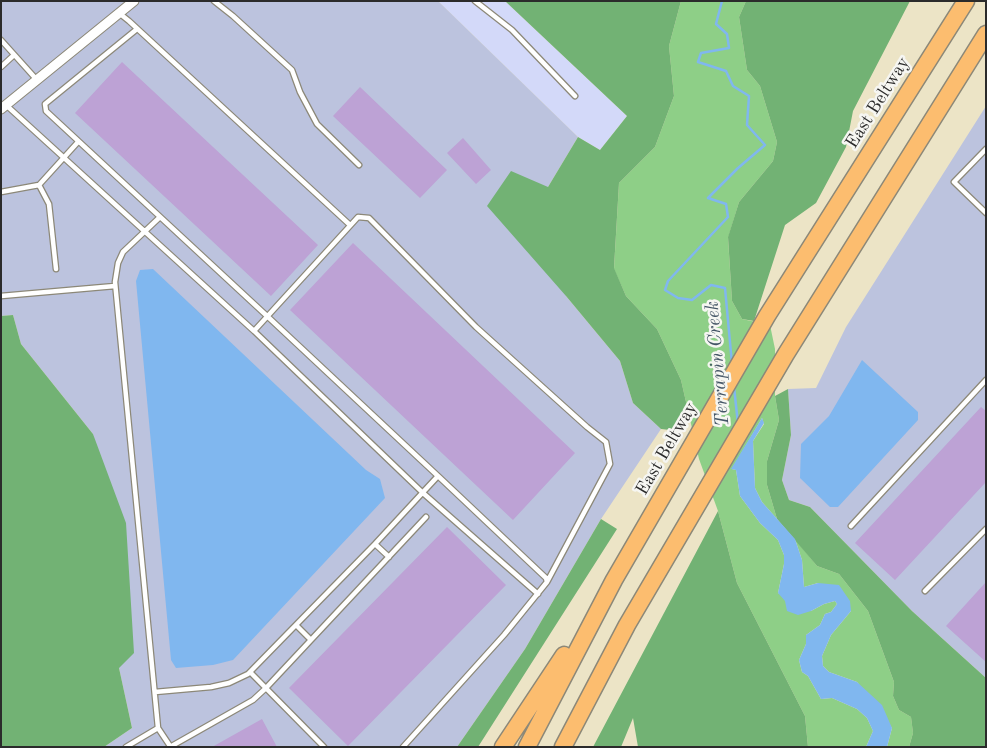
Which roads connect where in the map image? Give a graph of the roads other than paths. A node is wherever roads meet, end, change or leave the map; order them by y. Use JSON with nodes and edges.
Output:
{"nodes":[{"id":1,"x":134,"y":1,"type":"edge"},
{"id":2,"x":214,"y":1,"type":"edge"},
{"id":3,"x":475,"y":1,"type":"edge"},
{"id":4,"x":966,"y":1,"type":"edge"},
{"id":5,"x":119,"y":13,"type":"junction"},
{"id":6,"x":138,"y":29,"type":"junction"},
{"id":7,"x":986,"y":34,"type":"edge"},
{"id":8,"x":1,"y":40,"type":"edge"},
{"id":9,"x":14,"y":55,"type":"junction"},
{"id":10,"x":1,"y":67,"type":"edge"},
{"id":11,"x":37,"y":80,"type":"junction"},
{"id":12,"x":575,"y":96,"type":"dead end"},
{"id":13,"x":3,"y":107,"type":"edge"},
{"id":14,"x":78,"y":142,"type":"junction"},
{"id":15,"x":986,"y":149,"type":"edge"},
{"id":16,"x":63,"y":158,"type":"junction"},
{"id":17,"x":359,"y":165,"type":"dead end"},
{"id":18,"x":39,"y":184,"type":"junction"},
{"id":19,"x":1,"y":192,"type":"edge"},
{"id":20,"x":986,"y":213,"type":"edge"},
{"id":21,"x":160,"y":217,"type":"junction"},
{"id":22,"x":350,"y":225,"type":"junction"},
{"id":23,"x":144,"y":232,"type":"junction"},
{"id":24,"x":56,"y":269,"type":"dead end"},
{"id":25,"x":115,"y":286,"type":"junction"},
{"id":26,"x":1,"y":296,"type":"edge"},
{"id":27,"x":267,"y":316,"type":"junction"},
{"id":28,"x":254,"y":331,"type":"junction"},
{"id":29,"x":986,"y":380,"type":"edge"},
{"id":30,"x":438,"y":476,"type":"junction"},
{"id":31,"x":423,"y":493,"type":"junction"},
{"id":32,"x":426,"y":517,"type":"dead end"},
{"id":33,"x":851,"y":526,"type":"dead end"},
{"id":34,"x":986,"y":529,"type":"edge"},
{"id":35,"x":375,"y":544,"type":"junction"},
{"id":36,"x":389,"y":558,"type":"junction"},
{"id":37,"x":614,"y":580,"type":"junction"},
{"id":38,"x":547,"y":582,"type":"junction"},
{"id":39,"x":925,"y":591,"type":"dead end"},
{"id":40,"x":538,"y":594,"type":"junction"},
{"id":41,"x":296,"y":626,"type":"junction"},
{"id":42,"x":310,"y":640,"type":"junction"},
{"id":43,"x":250,"y":672,"type":"junction"},
{"id":44,"x":602,"y":673,"type":"junction"},
{"id":45,"x":266,"y":688,"type":"junction"},
{"id":46,"x":155,"y":692,"type":"junction"},
{"id":47,"x":158,"y":728,"type":"junction"},
{"id":48,"x":126,"y":747,"type":"edge"},
{"id":49,"x":170,"y":747,"type":"edge"},
{"id":50,"x":324,"y":747,"type":"edge"},
{"id":51,"x":403,"y":747,"type":"edge"},
{"id":52,"x":503,"y":747,"type":"edge"},
{"id":53,"x":527,"y":747,"type":"edge"},
{"id":54,"x":563,"y":747,"type":"edge"},
{"id":55,"x":574,"y":747,"type":"edge"}],
"edges":[{"from":1,"to":5,"type":"street"},
{"from":2,"to":17,"type":"lane"},
{"from":3,"to":12,"type":"lane"},
{"from":4,"to":37,"type":"highway","name":"East Beltway"},
{"from":5,"to":6,"type":"lane"},
{"from":5,"to":11,"type":"street"},
{"from":6,"to":14,"type":"lane"},
{"from":6,"to":22,"type":"lane"},
{"from":7,"to":44,"type":"highway"},
{"from":8,"to":9,"type":"lane"},
{"from":9,"to":10,"type":"lane"},
{"from":9,"to":11,"type":"lane"},
{"from":11,"to":13,"type":"street"},
{"from":13,"to":16,"type":"lane"},
{"from":14,"to":16,"type":"lane"},
{"from":14,"to":21,"type":"lane"},
{"from":15,"to":20,"type":"lane"},
{"from":16,"to":18,"type":"lane"},
{"from":16,"to":23,"type":"lane"},
{"from":18,"to":19,"type":"lane"},
{"from":18,"to":24,"type":"lane"},
{"from":21,"to":23,"type":"lane"},
{"from":21,"to":27,"type":"lane"},
{"from":22,"to":27,"type":"lane"},
{"from":22,"to":38,"type":"lane"},
{"from":23,"to":25,"type":"lane"},
{"from":23,"to":28,"type":"lane"},
{"from":25,"to":26,"type":"lane"},
{"from":25,"to":46,"type":"lane"},
{"from":27,"to":28,"type":"lane"},
{"from":27,"to":30,"type":"lane"},
{"from":28,"to":31,"type":"lane"},
{"from":29,"to":33,"type":"lane"},
{"from":30,"to":31,"type":"lane"},
{"from":30,"to":38,"type":"lane"},
{"from":31,"to":35,"type":"lane"},
{"from":31,"to":40,"type":"lane"},
{"from":32,"to":36,"type":"lane"},
{"from":34,"to":39,"type":"lane"},
{"from":35,"to":36,"type":"lane"},
{"from":35,"to":41,"type":"lane"},
{"from":36,"to":42,"type":"lane"},
{"from":37,"to":52,"type":"highway"},
{"from":37,"to":53,"type":"highway","name":"East Beltway"},
{"from":38,"to":40,"type":"lane"},
{"from":40,"to":51,"type":"lane"},
{"from":41,"to":42,"type":"lane"},
{"from":41,"to":43,"type":"lane"},
{"from":42,"to":45,"type":"lane"},
{"from":43,"to":45,"type":"lane"},
{"from":43,"to":46,"type":"lane"},
{"from":44,"to":54,"type":"highway"},
{"from":44,"to":55,"type":"highway"},
{"from":45,"to":49,"type":"lane"},
{"from":45,"to":50,"type":"lane"},
{"from":46,"to":47,"type":"lane"},
{"from":47,"to":48,"type":"lane"},
{"from":47,"to":49,"type":"lane"}]}
